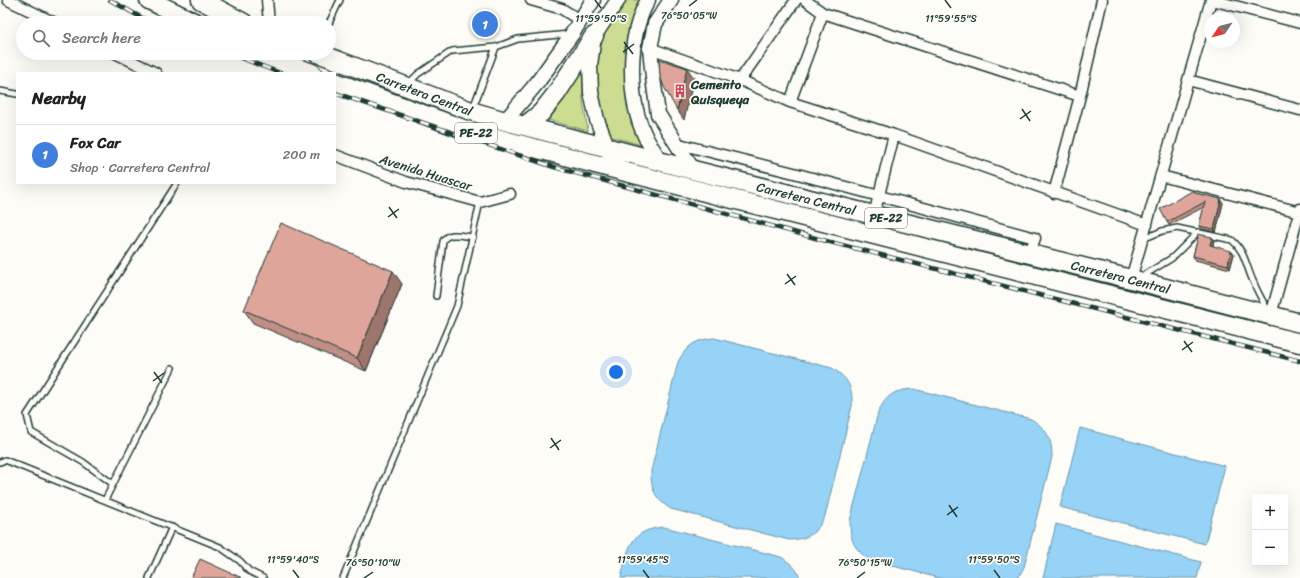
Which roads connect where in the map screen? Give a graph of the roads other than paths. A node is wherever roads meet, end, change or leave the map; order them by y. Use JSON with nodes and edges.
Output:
{"nodes":[{"id":1,"x":8,"y":0,"type":"edge"},
{"id":2,"x":149,"y":0,"type":"edge"},
{"id":3,"x":201,"y":0,"type":"edge"},
{"id":4,"x":267,"y":0,"type":"edge"},
{"id":5,"x":340,"y":0,"type":"edge"},
{"id":6,"x":531,"y":0,"type":"edge"},
{"id":7,"x":593,"y":0,"type":"edge"},
{"id":8,"x":618,"y":0,"type":"edge"},
{"id":9,"x":648,"y":0,"type":"edge"},
{"id":10,"x":796,"y":0,"type":"edge"},
{"id":11,"x":805,"y":0,"type":"edge"},
{"id":12,"x":1100,"y":0,"type":"edge"},
{"id":13,"x":1212,"y":0,"type":"edge"},
{"id":14,"x":669,"y":1,"type":"edge"},
{"id":15,"x":823,"y":13,"type":"junction"},
{"id":16,"x":41,"y":16,"type":"edge"},
{"id":17,"x":182,"y":16,"type":"edge"},
{"id":18,"x":231,"y":16,"type":"edge"},
{"id":19,"x":268,"y":16,"type":"edge"},
{"id":20,"x":332,"y":16,"type":"edge"},
{"id":21,"x":581,"y":21,"type":"junction"},
{"id":22,"x":1300,"y":22,"type":"edge"},
{"id":23,"x":572,"y":34,"type":"junction"},
{"id":24,"x":594,"y":36,"type":"junction"},
{"id":25,"x":496,"y":47,"type":"junction"},
{"id":26,"x":650,"y":48,"type":"junction"},
{"id":27,"x":129,"y":60,"type":"edge"},
{"id":28,"x":277,"y":60,"type":"edge"},
{"id":29,"x":336,"y":60,"type":"edge"},
{"id":30,"x":154,"y":72,"type":"edge"},
{"id":31,"x":309,"y":72,"type":"edge"},
{"id":32,"x":740,"y":80,"type":"junction"},
{"id":33,"x":1188,"y":80,"type":"junction"},
{"id":34,"x":336,"y":82,"type":"edge"},
{"id":35,"x":406,"y":87,"type":"junction"},
{"id":36,"x":0,"y":91,"type":"edge"},
{"id":37,"x":16,"y":94,"type":"edge"},
{"id":38,"x":1080,"y":96,"type":"junction"},
{"id":39,"x":790,"y":102,"type":"junction"},
{"id":40,"x":1300,"y":110,"type":"edge"},
{"id":41,"x":471,"y":111,"type":"junction"},
{"id":42,"x":505,"y":122,"type":"junction"},
{"id":43,"x":524,"y":126,"type":"junction"},
{"id":44,"x":894,"y":135,"type":"junction"},
{"id":45,"x":675,"y":143,"type":"junction"},
{"id":46,"x":608,"y":148,"type":"junction"},
{"id":47,"x":336,"y":155,"type":"edge"},
{"id":48,"x":660,"y":161,"type":"junction"},
{"id":49,"x":693,"y":170,"type":"junction"},
{"id":50,"x":622,"y":171,"type":"junction"},
{"id":51,"x":1161,"y":176,"type":"junction"},
{"id":52,"x":176,"y":184,"type":"edge"},
{"id":53,"x":1054,"y":193,"type":"junction"},
{"id":54,"x":510,"y":194,"type":"dead end"},
{"id":55,"x":878,"y":196,"type":"junction"},
{"id":56,"x":809,"y":199,"type":"junction"},
{"id":57,"x":480,"y":202,"type":"junction"},
{"id":58,"x":1300,"y":211,"type":"edge"},
{"id":59,"x":874,"y":215,"type":"junction"},
{"id":60,"x":805,"y":217,"type":"junction"},
{"id":61,"x":1147,"y":225,"type":"junction"},
{"id":62,"x":1198,"y":232,"type":"junction"},
{"id":63,"x":472,"y":236,"type":"junction"},
{"id":64,"x":1143,"y":239,"type":"junction"},
{"id":65,"x":1030,"y":253,"type":"junction"},
{"id":66,"x":1134,"y":279,"type":"junction"},
{"id":67,"x":436,"y":296,"type":"dead end"},
{"id":68,"x":1271,"y":315,"type":"junction"},
{"id":69,"x":1300,"y":323,"type":"edge"},
{"id":70,"x":1300,"y":343,"type":"edge"},
{"id":71,"x":172,"y":368,"type":"dead end"},
{"id":72,"x":0,"y":462,"type":"edge"},
{"id":73,"x":113,"y":484,"type":"junction"},
{"id":74,"x":105,"y":500,"type":"junction"},
{"id":75,"x":172,"y":527,"type":"junction"},
{"id":76,"x":149,"y":578,"type":"edge"},
{"id":77,"x":263,"y":578,"type":"edge"},
{"id":78,"x":343,"y":578,"type":"edge"}],
"edges":[{"from":1,"to":16,"type":"street"},
{"from":2,"to":17,"type":"highway"},
{"from":3,"to":18,"type":"highway"},
{"from":4,"to":19,"type":"street"},
{"from":5,"to":20,"type":"lane"},
{"from":6,"to":21,"type":"street"},
{"from":7,"to":21,"type":"main road"},
{"from":8,"to":24,"type":"main road"},
{"from":9,"to":48,"type":"main road"},
{"from":10,"to":32,"type":"street"},
{"from":11,"to":15,"type":"street"},
{"from":12,"to":38,"type":"street"},
{"from":13,"to":22,"type":"street"},
{"from":13,"to":33,"type":"street"},
{"from":14,"to":26,"type":"main road"},
{"from":15,"to":38,"type":"street"},
{"from":15,"to":39,"type":"street"},
{"from":21,"to":23,"type":"main road"},
{"from":23,"to":25,"type":"lane"},
{"from":23,"to":42,"type":"main road"},
{"from":24,"to":43,"type":"highway"},
{"from":24,"to":46,"type":"main road"},
{"from":25,"to":35,"type":"lane"},
{"from":25,"to":41,"type":"lane"},
{"from":26,"to":32,"type":"street"},
{"from":26,"to":45,"type":"main road"},
{"from":27,"to":30,"type":"street"},
{"from":28,"to":31,"type":"highway"},
{"from":29,"to":35,"type":"highway","name":"Carretera Central","number":"PE-22"},
{"from":32,"to":39,"type":"street"},
{"from":33,"to":40,"type":"street"},
{"from":33,"to":51,"type":"street"},
{"from":34,"to":50,"type":"highway","name":"Carretera Central","number":"PE-22"},
{"from":35,"to":41,"type":"highway","name":"Carretera Central","number":"PE-22"},
{"from":36,"to":37,"type":"lane"},
{"from":38,"to":53,"type":"street"},
{"from":39,"to":44,"type":"street"},
{"from":41,"to":42,"type":"highway","name":"Carretera Central","number":"PE-22"},
{"from":42,"to":43,"type":"highway","name":"Carretera Central","number":"PE-22"},
{"from":43,"to":46,"type":"highway","name":"Carretera Central","number":"PE-22"},
{"from":44,"to":53,"type":"street"},
{"from":44,"to":55,"type":"street"},
{"from":45,"to":49,"type":"main road"},
{"from":45,"to":55,"type":"street"},
{"from":46,"to":48,"type":"highway","name":"Carretera Central","number":"PE-22"},
{"from":46,"to":50,"type":"main road"},
{"from":47,"to":57,"type":"street","name":"Avenida Huascar"},
{"from":48,"to":49,"type":"highway","name":"Carretera Central","number":"PE-22"},
{"from":49,"to":56,"type":"highway","name":"Carretera Central","number":"PE-22"},
{"from":50,"to":60,"type":"highway","name":"Carretera Central","number":"PE-22"},
{"from":51,"to":58,"type":"street"},
{"from":51,"to":61,"type":"street"},
{"from":52,"to":73,"type":"lane"},
{"from":53,"to":61,"type":"street"},
{"from":54,"to":57,"type":"street","name":"Avenida Huascar"},
{"from":55,"to":59,"type":"street"},
{"from":55,"to":65,"type":"street"},
{"from":56,"to":59,"type":"highway","name":"Carretera Central","number":"PE-22"},
{"from":56,"to":60,"type":"highway"},
{"from":57,"to":63,"type":"lane"},
{"from":58,"to":68,"type":"street"},
{"from":59,"to":65,"type":"highway","name":"Carretera Central","number":"PE-22"},
{"from":60,"to":70,"type":"highway","name":"Carretera Central","number":"PE-22"},
{"from":61,"to":64,"type":"street"},
{"from":62,"to":64,"type":"lane"},
{"from":62,"to":66,"type":"lane"},
{"from":62,"to":68,"type":"lane"},
{"from":63,"to":67,"type":"lane"},
{"from":63,"to":78,"type":"lane"},
{"from":64,"to":66,"type":"street"},
{"from":65,"to":66,"type":"highway","name":"Carretera Central","number":"PE-22"},
{"from":66,"to":68,"type":"highway","name":"Carretera Central","number":"PE-22"},
{"from":68,"to":69,"type":"highway","name":"Carretera Central","number":"PE-22"},
{"from":71,"to":73,"type":"lane"},
{"from":72,"to":74,"type":"lane"},
{"from":73,"to":74,"type":"lane"},
{"from":74,"to":75,"type":"lane"},
{"from":75,"to":76,"type":"lane"},
{"from":75,"to":77,"type":"lane"}]}
